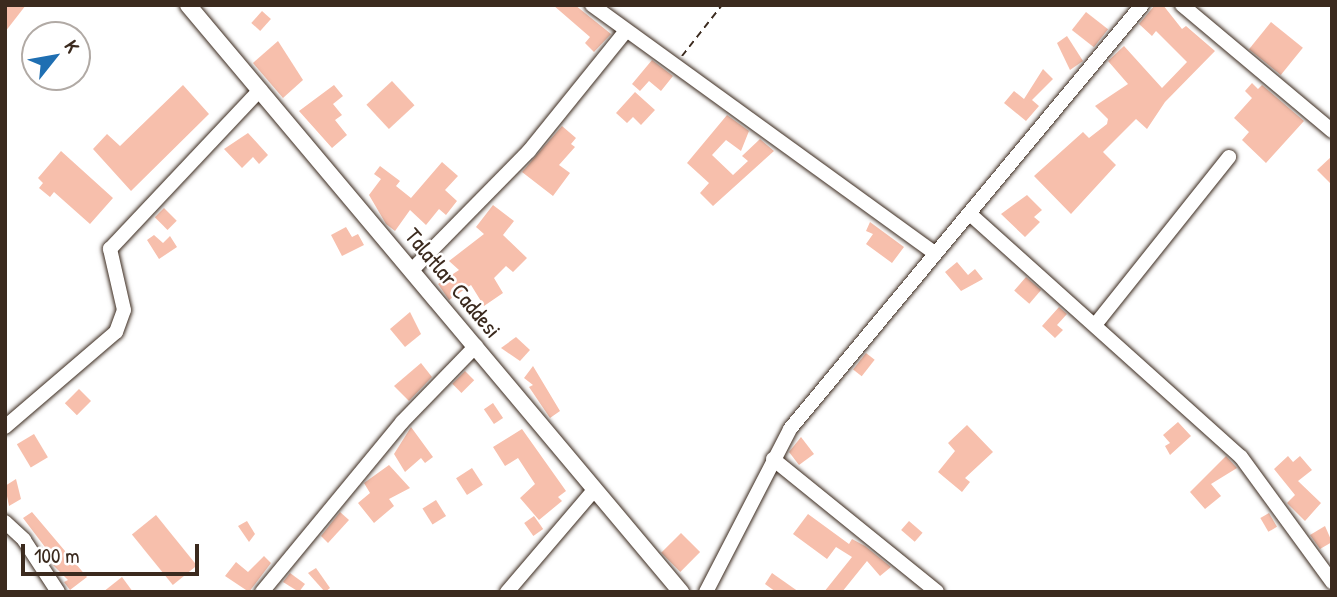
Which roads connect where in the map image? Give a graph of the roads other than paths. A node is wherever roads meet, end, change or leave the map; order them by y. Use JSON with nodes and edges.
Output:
{"nodes":[{"id":1,"x":188,"y":5,"type":"edge"},
{"id":2,"x":592,"y":5,"type":"edge"},
{"id":3,"x":1142,"y":5,"type":"edge"},
{"id":4,"x":1182,"y":5,"type":"edge"},
{"id":5,"x":625,"y":32,"type":"junction"},
{"id":6,"x":260,"y":90,"type":"junction"},
{"id":7,"x":1332,"y":131,"type":"edge"},
{"id":8,"x":1229,"y":157,"type":"dead end"},
{"id":9,"x":970,"y":214,"type":"junction"},
{"id":10,"x":934,"y":253,"type":"junction"},
{"id":11,"x":412,"y":270,"type":"junction"},
{"id":12,"x":1095,"y":325,"type":"junction"},
{"id":13,"x":476,"y":346,"type":"junction"},
{"id":14,"x":5,"y":427,"type":"edge"},
{"id":15,"x":773,"y":459,"type":"junction"},
{"id":16,"x":594,"y":490,"type":"junction"},
{"id":17,"x":5,"y":522,"type":"edge"},
{"id":18,"x":1332,"y":582,"type":"edge"},
{"id":19,"x":58,"y":592,"type":"edge"},
{"id":20,"x":262,"y":592,"type":"edge"},
{"id":21,"x":507,"y":592,"type":"edge"},
{"id":22,"x":681,"y":592,"type":"edge"},
{"id":23,"x":706,"y":592,"type":"edge"},
{"id":24,"x":937,"y":592,"type":"edge"}],
"edges":[{"from":1,"to":6,"type":"street","name":"Talatlar Caddesi"},
{"from":2,"to":5,"type":"street"},
{"from":3,"to":9,"type":"street"},
{"from":4,"to":7,"type":"street"},
{"from":5,"to":10,"type":"street"},
{"from":5,"to":11,"type":"street"},
{"from":6,"to":11,"type":"street","name":"Talatlar Caddesi"},
{"from":6,"to":14,"type":"street"},
{"from":8,"to":12,"type":"street"},
{"from":9,"to":10,"type":"street"},
{"from":9,"to":12,"type":"street"},
{"from":10,"to":15,"type":"street"},
{"from":11,"to":13,"type":"street","name":"Talatlar Caddesi"},
{"from":12,"to":18,"type":"street"},
{"from":13,"to":16,"type":"street","name":"Talatlar Caddesi"},
{"from":13,"to":20,"type":"street"},
{"from":15,"to":23,"type":"street"},
{"from":15,"to":24,"type":"street"},
{"from":16,"to":21,"type":"street"},
{"from":16,"to":22,"type":"street","name":"Talatlar Caddesi"},
{"from":17,"to":19,"type":"street"}]}
